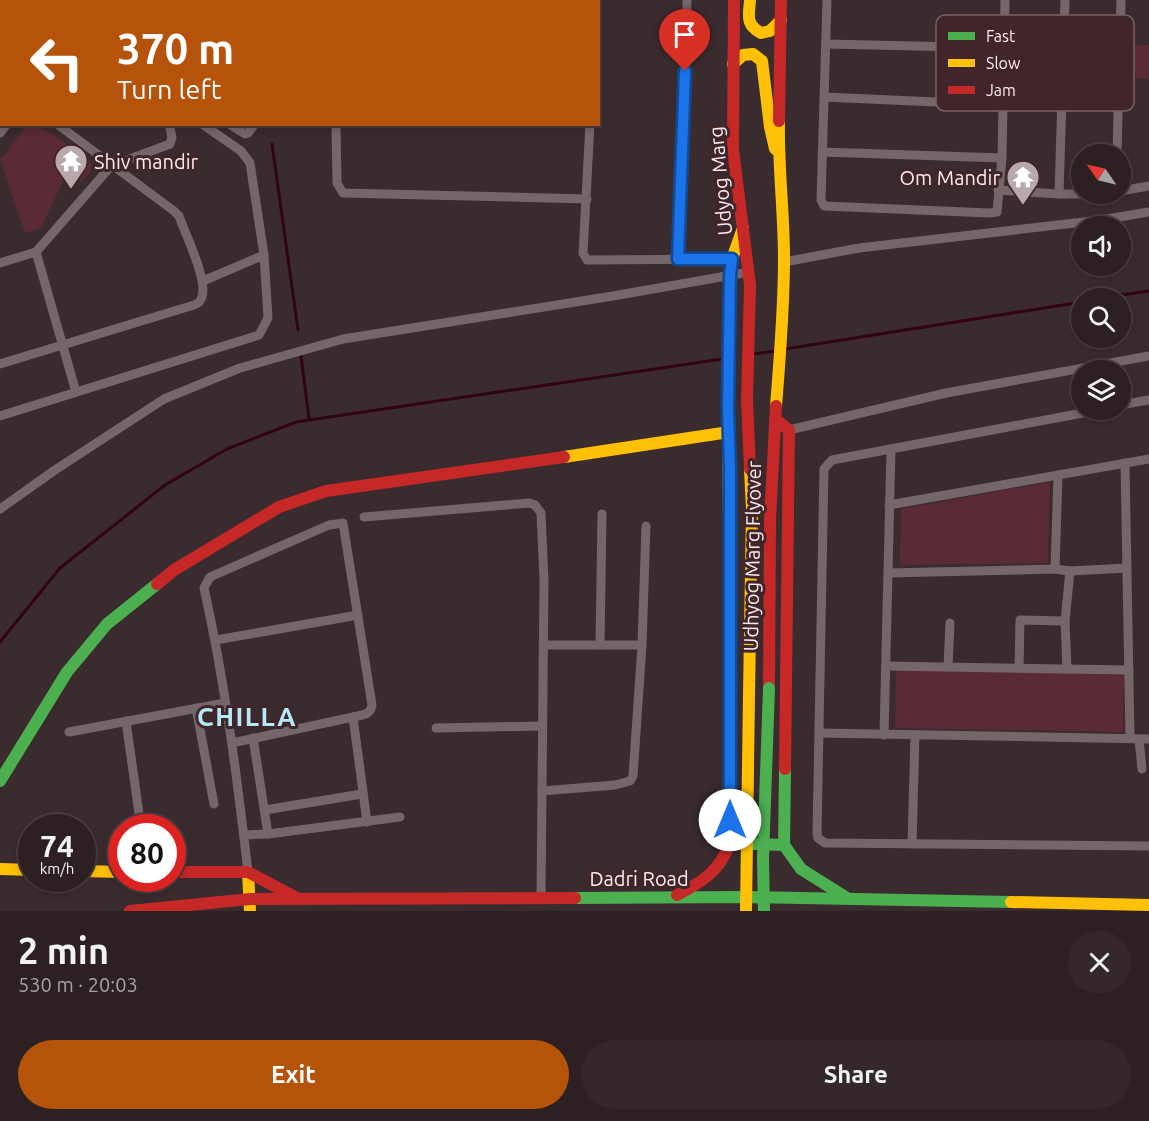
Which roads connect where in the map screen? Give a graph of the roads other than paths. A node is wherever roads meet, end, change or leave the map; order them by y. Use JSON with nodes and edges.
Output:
{"nodes":[{"id":1,"x":687,"y":0,"type":"edge"},
{"id":2,"x":734,"y":0,"type":"edge"},
{"id":3,"x":750,"y":0,"type":"edge"},
{"id":4,"x":781,"y":0,"type":"edge"},
{"id":5,"x":827,"y":0,"type":"edge"},
{"id":6,"x":1005,"y":0,"type":"edge"},
{"id":7,"x":1065,"y":0,"type":"edge"},
{"id":8,"x":1121,"y":0,"type":"edge"},
{"id":9,"x":1005,"y":15,"type":"edge"},
{"id":10,"x":1065,"y":15,"type":"edge"},
{"id":11,"x":1121,"y":15,"type":"edge"},
{"id":12,"x":781,"y":20,"type":"junction"},
{"id":13,"x":826,"y":44,"type":"junction"},
{"id":14,"x":936,"y":46,"type":"edge"},
{"id":15,"x":733,"y":64,"type":"junction"},
{"id":16,"x":824,"y":97,"type":"junction"},
{"id":17,"x":936,"y":102,"type":"edge"},
{"id":18,"x":1003,"y":111,"type":"edge"},
{"id":19,"x":1062,"y":111,"type":"edge"},
{"id":20,"x":1118,"y":111,"type":"edge"},
{"id":21,"x":60,"y":126,"type":"edge"},
{"id":22,"x":169,"y":126,"type":"edge"},
{"id":23,"x":205,"y":126,"type":"edge"},
{"id":24,"x":232,"y":126,"type":"edge"},
{"id":25,"x":253,"y":126,"type":"edge"},
{"id":26,"x":336,"y":126,"type":"edge"},
{"id":27,"x":590,"y":126,"type":"edge"},
{"id":28,"x":1117,"y":144,"type":"edge"},
{"id":29,"x":822,"y":152,"type":"junction"},
{"id":30,"x":1002,"y":158,"type":"junction"},
{"id":31,"x":778,"y":161,"type":"junction"},
{"id":32,"x":111,"y":166,"type":"junction"},
{"id":33,"x":1149,"y":186,"type":"edge"},
{"id":34,"x":1131,"y":189,"type":"edge"},
{"id":35,"x":998,"y":190,"type":"junction"},
{"id":36,"x":1059,"y":194,"type":"junction"},
{"id":37,"x":1071,"y":194,"type":"edge"},
{"id":38,"x":587,"y":199,"type":"junction"},
{"id":39,"x":1149,"y":212,"type":"edge"},
{"id":40,"x":743,"y":228,"type":"junction"},
{"id":41,"x":36,"y":252,"type":"junction"},
{"id":42,"x":264,"y":255,"type":"junction"},
{"id":43,"x":678,"y":259,"type":"junction"},
{"id":44,"x":732,"y":259,"type":"junction"},
{"id":45,"x":0,"y":263,"type":"edge"},
{"id":46,"x":784,"y":268,"type":"junction"},
{"id":47,"x":749,"y":272,"type":"junction"},
{"id":48,"x":203,"y":281,"type":"junction"},
{"id":49,"x":730,"y":281,"type":"junction"},
{"id":50,"x":62,"y":345,"type":"junction"},
{"id":51,"x":1149,"y":356,"type":"edge"},
{"id":52,"x":0,"y":364,"type":"edge"},
{"id":53,"x":76,"y":392,"type":"junction"},
{"id":54,"x":747,"y":400,"type":"joint"},
{"id":55,"x":1149,"y":400,"type":"edge"},
{"id":56,"x":1131,"y":403,"type":"edge"},
{"id":57,"x":1071,"y":415,"type":"edge"},
{"id":58,"x":0,"y":416,"type":"edge"},
{"id":59,"x":775,"y":419,"type":"junction"},
{"id":60,"x":789,"y":430,"type":"junction"},
{"id":61,"x":729,"y":432,"type":"junction"},
{"id":62,"x":891,"y":449,"type":"junction"},
{"id":63,"x":1149,"y":459,"type":"edge"},
{"id":64,"x":1125,"y":463,"type":"junction"},
{"id":65,"x":1058,"y":475,"type":"junction"},
{"id":66,"x":890,"y":505,"type":"junction"},
{"id":67,"x":0,"y":509,"type":"edge"},
{"id":68,"x":602,"y":514,"type":"dead end"},
{"id":69,"x":364,"y":517,"type":"dead end"},
{"id":70,"x":645,"y":526,"type":"dead end"},
{"id":71,"x":1127,"y":568,"type":"junction"},
{"id":72,"x":1055,"y":569,"type":"junction"},
{"id":73,"x":1070,"y":571,"type":"junction"},
{"id":74,"x":888,"y":573,"type":"junction"},
{"id":75,"x":358,"y":615,"type":"junction"},
{"id":76,"x":1065,"y":621,"type":"junction"},
{"id":77,"x":950,"y":623,"type":"dead end"},
{"id":78,"x":216,"y":640,"type":"junction"},
{"id":79,"x":543,"y":645,"type":"junction"},
{"id":80,"x":600,"y":645,"type":"junction"},
{"id":81,"x":642,"y":645,"type":"junction"},
{"id":82,"x":886,"y":666,"type":"junction"},
{"id":83,"x":948,"y":667,"type":"junction"},
{"id":84,"x":1019,"y":668,"type":"junction"},
{"id":85,"x":1067,"y":669,"type":"junction"},
{"id":86,"x":1129,"y":670,"type":"junction"},
{"id":87,"x":225,"y":703,"type":"junction"},
{"id":88,"x":196,"y":708,"type":"junction"},
{"id":89,"x":353,"y":717,"type":"junction"},
{"id":90,"x":126,"y":721,"type":"junction"},
{"id":91,"x":543,"y":726,"type":"junction"},
{"id":92,"x":436,"y":728,"type":"dead end"},
{"id":93,"x":69,"y":732,"type":"dead end"},
{"id":94,"x":819,"y":733,"type":"junction"},
{"id":95,"x":884,"y":735,"type":"junction"},
{"id":96,"x":915,"y":735,"type":"junction"},
{"id":97,"x":253,"y":738,"type":"junction"},
{"id":98,"x":1139,"y":738,"type":"edge"},
{"id":99,"x":232,"y":743,"type":"junction"},
{"id":100,"x":1142,"y":769,"type":"dead end"},
{"id":101,"x":0,"y":781,"type":"edge"},
{"id":102,"x":542,"y":791,"type":"junction"},
{"id":103,"x":362,"y":794,"type":"junction"},
{"id":104,"x":214,"y":804,"type":"dead end"},
{"id":105,"x":265,"y":810,"type":"junction"},
{"id":106,"x":139,"y":814,"type":"edge"},
{"id":107,"x":400,"y":817,"type":"dead end"},
{"id":108,"x":367,"y":822,"type":"junction"},
{"id":109,"x":268,"y":834,"type":"junction"},
{"id":110,"x":244,"y":835,"type":"junction"},
{"id":111,"x":730,"y":843,"type":"junction"},
{"id":112,"x":912,"y":844,"type":"junction"},
{"id":113,"x":784,"y":845,"type":"junction"},
{"id":114,"x":1149,"y":846,"type":"edge"},
{"id":115,"x":0,"y":869,"type":"edge"},
{"id":116,"x":18,"y":870,"type":"edge"},
{"id":117,"x":186,"y":872,"type":"edge"},
{"id":118,"x":248,"y":872,"type":"junction"},
{"id":119,"x":673,"y":897,"type":"junction"},
{"id":120,"x":541,"y":898,"type":"junction"},
{"id":121,"x":815,"y":898,"type":"junction"},
{"id":122,"x":848,"y":899,"type":"junction"},
{"id":123,"x":292,"y":903,"type":"edge"},
{"id":124,"x":250,"y":905,"type":"edge"},
{"id":125,"x":1149,"y":905,"type":"edge"},
{"id":126,"x":130,"y":911,"type":"edge"},
{"id":127,"x":746,"y":911,"type":"edge"},
{"id":128,"x":764,"y":911,"type":"edge"},
{"id":129,"x":788,"y":911,"type":"edge"}],
"edges":[{"from":1,"to":43,"type":"street"},
{"from":2,"to":15,"type":"main road","name":"Udyog Marg"},
{"from":3,"to":12,"type":"main road"},
{"from":4,"to":12,"type":"main road"},
{"from":5,"to":13,"type":"street"},
{"from":6,"to":9,"type":"street"},
{"from":7,"to":10,"type":"street"},
{"from":8,"to":11,"type":"street"},
{"from":12,"to":31,"type":"main road"},
{"from":13,"to":14,"type":"street"},
{"from":13,"to":16,"type":"street"},
{"from":15,"to":31,"type":"main road"},
{"from":15,"to":40,"type":"main road","name":"Udyog Marg"},
{"from":16,"to":17,"type":"street"},
{"from":16,"to":29,"type":"street"},
{"from":18,"to":30,"type":"street"},
{"from":19,"to":36,"type":"street"},
{"from":20,"to":28,"type":"street"},
{"from":21,"to":32,"type":"street"},
{"from":22,"to":32,"type":"street"},
{"from":23,"to":42,"type":"street"},
{"from":24,"to":25,"type":"street"},
{"from":26,"to":38,"type":"street"},
{"from":27,"to":38,"type":"street"},
{"from":29,"to":30,"type":"street"},
{"from":29,"to":35,"type":"street"},
{"from":30,"to":35,"type":"street"},
{"from":31,"to":46,"type":"main road"},
{"from":32,"to":41,"type":"street"},
{"from":32,"to":48,"type":"street"},
{"from":33,"to":34,"type":"street"},
{"from":35,"to":36,"type":"street"},
{"from":36,"to":37,"type":"street"},
{"from":38,"to":43,"type":"street"},
{"from":39,"to":46,"type":"street"},
{"from":40,"to":44,"type":"main road"},
{"from":40,"to":47,"type":"main road","name":"Udyog Marg"},
{"from":41,"to":45,"type":"street"},
{"from":41,"to":50,"type":"street"},
{"from":42,"to":48,"type":"street"},
{"from":42,"to":53,"type":"street"},
{"from":43,"to":44,"type":"street"},
{"from":44,"to":49,"type":"main road"},
{"from":46,"to":59,"type":"main road","name":"Udhyog Marg Flyover"},
{"from":47,"to":49,"type":"street"},
{"from":47,"to":54,"type":"main road","name":"Udyog Marg"},
{"from":48,"to":50,"type":"street"},
{"from":49,"to":61,"type":"main road"},
{"from":49,"to":67,"type":"street"},
{"from":50,"to":52,"type":"street"},
{"from":50,"to":53,"type":"street"},
{"from":51,"to":60,"type":"street"},
{"from":53,"to":58,"type":"street"},
{"from":54,"to":127,"type":"main road","name":"Udhyog Marg Flyover","bridge":true},
{"from":55,"to":56,"type":"street"},
{"from":57,"to":62,"type":"street"},
{"from":59,"to":60,"type":"main road"},
{"from":59,"to":128,"type":"main road","name":"Udhyog Marg Flyover","bridge":true},
{"from":60,"to":113,"type":"main road"},
{"from":61,"to":101,"type":"main road"},
{"from":61,"to":111,"type":"main road"},
{"from":62,"to":66,"type":"street"},
{"from":62,"to":94,"type":"street"},
{"from":63,"to":64,"type":"street"},
{"from":64,"to":65,"type":"street"},
{"from":64,"to":71,"type":"street"},
{"from":65,"to":66,"type":"street"},
{"from":65,"to":72,"type":"street"},
{"from":66,"to":74,"type":"street"},
{"from":68,"to":80,"type":"street"},
{"from":69,"to":79,"type":"street"},
{"from":70,"to":81,"type":"street"},
{"from":71,"to":73,"type":"street"},
{"from":71,"to":86,"type":"street"},
{"from":72,"to":73,"type":"street"},
{"from":72,"to":74,"type":"street"},
{"from":73,"to":76,"type":"street"},
{"from":74,"to":82,"type":"street"},
{"from":75,"to":78,"type":"street"},
{"from":75,"to":78,"type":"street"},
{"from":75,"to":89,"type":"street"},
{"from":76,"to":84,"type":"street"},
{"from":76,"to":85,"type":"street"},
{"from":77,"to":83,"type":"street"},
{"from":78,"to":87,"type":"street"},
{"from":79,"to":80,"type":"street"},
{"from":79,"to":91,"type":"street"},
{"from":80,"to":81,"type":"street"},
{"from":81,"to":102,"type":"street"},
{"from":82,"to":83,"type":"street"},
{"from":82,"to":95,"type":"street"},
{"from":83,"to":84,"type":"street"},
{"from":84,"to":85,"type":"street"},
{"from":85,"to":86,"type":"street"},
{"from":86,"to":98,"type":"street"},
{"from":87,"to":88,"type":"street"},
{"from":87,"to":99,"type":"street"},
{"from":88,"to":90,"type":"street"},
{"from":88,"to":104,"type":"street"},
{"from":89,"to":97,"type":"street"},
{"from":89,"to":103,"type":"street"},
{"from":90,"to":93,"type":"street"},
{"from":90,"to":106,"type":"street"},
{"from":91,"to":92,"type":"street"},
{"from":91,"to":102,"type":"street"},
{"from":94,"to":95,"type":"street"},
{"from":94,"to":112,"type":"street"},
{"from":95,"to":96,"type":"street"},
{"from":96,"to":98,"type":"street"},
{"from":96,"to":112,"type":"street"},
{"from":97,"to":99,"type":"street"},
{"from":97,"to":105,"type":"street"},
{"from":98,"to":100,"type":"street"},
{"from":99,"to":110,"type":"street"},
{"from":102,"to":120,"type":"street"},
{"from":103,"to":105,"type":"street"},
{"from":103,"to":108,"type":"street"},
{"from":105,"to":109,"type":"street"},
{"from":107,"to":108,"type":"street"},
{"from":108,"to":109,"type":"street"},
{"from":109,"to":110,"type":"street"},
{"from":110,"to":118,"type":"street"},
{"from":111,"to":113,"type":"main road"},
{"from":111,"to":119,"type":"main road"},
{"from":112,"to":114,"type":"street"},
{"from":113,"to":122,"type":"main road"},
{"from":115,"to":116,"type":"main road"},
{"from":117,"to":118,"type":"main road"},
{"from":118,"to":123,"type":"main road"},
{"from":118,"to":124,"type":"main road"},
{"from":119,"to":120,"type":"main road","name":"Dadri Road"},
{"from":119,"to":121,"type":"main road","name":"Dadri Road"},
{"from":120,"to":123,"type":"main road","name":"Dadri Road"},
{"from":121,"to":122,"type":"main road","name":"Dadri Road"},
{"from":121,"to":129,"type":"main road"},
{"from":122,"to":125,"type":"main road","name":"Dadri Road"},
{"from":123,"to":124,"type":"main road","name":"Dadri Road"},
{"from":124,"to":126,"type":"main road","name":"Dadri Road"}]}
